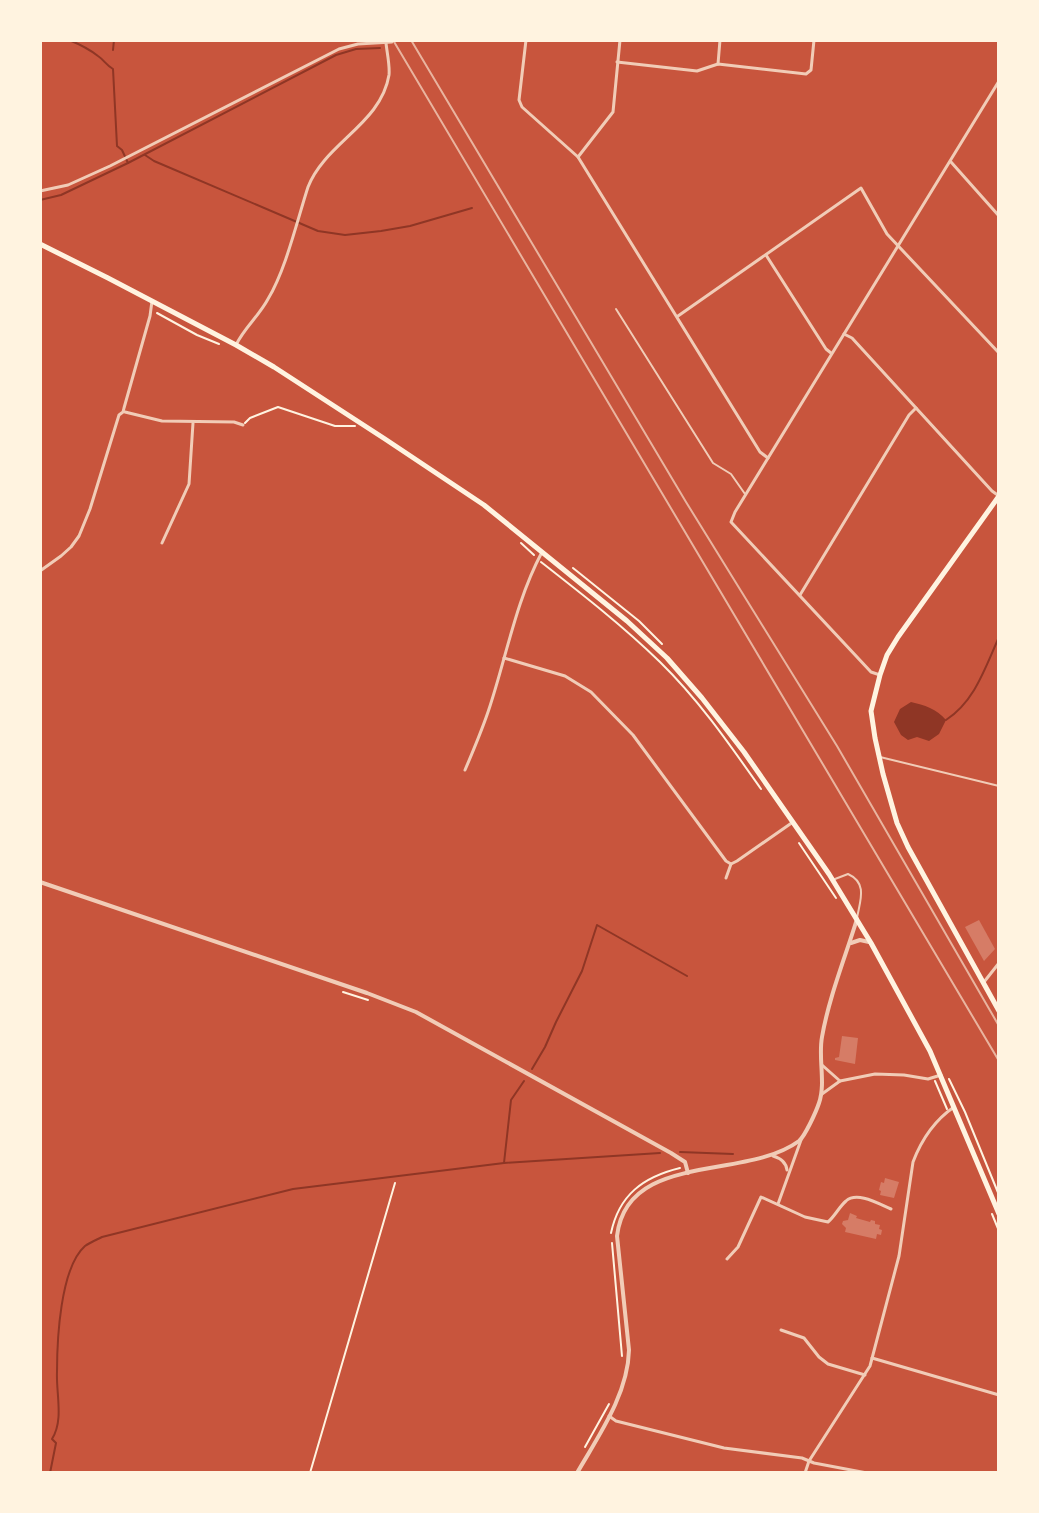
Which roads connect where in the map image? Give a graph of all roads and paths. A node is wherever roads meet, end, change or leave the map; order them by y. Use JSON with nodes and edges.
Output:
{"nodes":[{"id":1,"x":526,"y":40,"type":"edge"},
{"id":2,"x":620,"y":40,"type":"edge"},
{"id":3,"x":720,"y":40,"type":"edge"},
{"id":4,"x":814,"y":40,"type":"edge"},
{"id":5,"x":389,"y":42,"type":"edge"},
{"id":6,"x":617,"y":62,"type":"junction"},
{"id":7,"x":718,"y":64,"type":"junction"},
{"id":8,"x":999,"y":81,"type":"edge"},
{"id":9,"x":578,"y":157,"type":"junction"},
{"id":10,"x":950,"y":161,"type":"junction"},
{"id":11,"x":40,"y":191,"type":"edge"},
{"id":12,"x":999,"y":216,"type":"edge"},
{"id":13,"x":40,"y":244,"type":"edge"},
{"id":14,"x":898,"y":245,"type":"junction"},
{"id":15,"x":766,"y":255,"type":"junction"},
{"id":16,"x":152,"y":301,"type":"junction"},
{"id":17,"x":616,"y":309,"type":"dead end"},
{"id":18,"x":151,"y":310,"type":"junction"},
{"id":19,"x":678,"y":316,"type":"junction"},
{"id":20,"x":844,"y":333,"type":"junction"},
{"id":21,"x":197,"y":335,"type":"dead end"},
{"id":22,"x":236,"y":345,"type":"junction"},
{"id":23,"x":831,"y":353,"type":"junction"},
{"id":24,"x":999,"y":353,"type":"edge"},
{"id":25,"x":916,"y":408,"type":"junction"},
{"id":26,"x":123,"y":412,"type":"junction"},
{"id":27,"x":358,"y":421,"type":"junction"},
{"id":28,"x":193,"y":423,"type":"junction"},
{"id":29,"x":243,"y":425,"type":"joint"},
{"id":30,"x":768,"y":458,"type":"junction"},
{"id":31,"x":746,"y":495,"type":"junction"},
{"id":32,"x":999,"y":496,"type":"edge"},
{"id":33,"x":162,"y":543,"type":"dead end"},
{"id":34,"x":524,"y":546,"type":"dead end"},
{"id":35,"x":542,"y":552,"type":"junction"},
{"id":36,"x":538,"y":559,"type":"junction"},
{"id":37,"x":40,"y":571,"type":"edge"},
{"id":38,"x":800,"y":595,"type":"junction"},
{"id":39,"x":504,"y":658,"type":"junction"},
{"id":40,"x":880,"y":675,"type":"junction"},
{"id":41,"x":879,"y":757,"type":"junction"},
{"id":42,"x":465,"y":770,"type":"dead end"},
{"id":43,"x":999,"y":786,"type":"edge"},
{"id":44,"x":766,"y":795,"type":"dead end"},
{"id":45,"x":793,"y":822,"type":"junction"},
{"id":46,"x":797,"y":840,"type":"dead end"},
{"id":47,"x":731,"y":864,"type":"junction"},
{"id":48,"x":726,"y":878,"type":"dead end"},
{"id":49,"x":823,"y":878,"type":"dead end"},
{"id":50,"x":833,"y":880,"type":"junction"},
{"id":51,"x":40,"y":882,"type":"edge"},
{"id":52,"x":857,"y":919,"type":"junction"},
{"id":53,"x":871,"y":943,"type":"junction"},
{"id":54,"x":849,"y":945,"type":"junction"},
{"id":55,"x":999,"y":963,"type":"edge"},
{"id":56,"x":982,"y":983,"type":"junction"},
{"id":57,"x":345,"y":992,"type":"dead end"},
{"id":58,"x":370,"y":1001,"type":"dead end"},
{"id":59,"x":999,"y":1011,"type":"edge"},
{"id":60,"x":821,"y":1064,"type":"junction"},
{"id":61,"x":941,"y":1075,"type":"junction"},
{"id":62,"x":950,"y":1080,"type":"dead end"},
{"id":63,"x":840,"y":1081,"type":"junction"},
{"id":64,"x":935,"y":1081,"type":"dead end"},
{"id":65,"x":820,"y":1095,"type":"junction"},
{"id":66,"x":954,"y":1106,"type":"junction"},
{"id":67,"x":946,"y":1108,"type":"dead end"},
{"id":68,"x":960,"y":1118,"type":"junction"},
{"id":69,"x":967,"y":1118,"type":"junction"},
{"id":70,"x":802,"y":1139,"type":"junction"},
{"id":71,"x":773,"y":1156,"type":"junction"},
{"id":72,"x":679,"y":1163,"type":"dead end"},
{"id":73,"x":688,"y":1173,"type":"junction"},
{"id":74,"x":788,"y":1174,"type":"junction"},
{"id":75,"x":395,"y":1183,"type":"dead end"},
{"id":76,"x":997,"y":1189,"type":"junction"},
{"id":77,"x":989,"y":1192,"type":"junction"},
{"id":78,"x":999,"y":1195,"type":"edge"},
{"id":79,"x":778,"y":1204,"type":"junction"},
{"id":80,"x":891,"y":1209,"type":"dead end"},
{"id":81,"x":999,"y":1214,"type":"edge"},
{"id":82,"x":727,"y":1259,"type":"dead end"},
{"id":83,"x":781,"y":1330,"type":"dead end"},
{"id":84,"x":872,"y":1358,"type":"junction"},
{"id":85,"x":623,"y":1363,"type":"dead end"},
{"id":86,"x":865,"y":1375,"type":"junction"},
{"id":87,"x":999,"y":1395,"type":"edge"},
{"id":88,"x":613,"y":1396,"type":"dead end"},
{"id":89,"x":609,"y":1416,"type":"junction"},
{"id":90,"x":584,"y":1449,"type":"dead end"},
{"id":91,"x":809,"y":1461,"type":"junction"},
{"id":92,"x":310,"y":1473,"type":"edge"},
{"id":93,"x":577,"y":1473,"type":"edge"},
{"id":94,"x":805,"y":1473,"type":"edge"},
{"id":95,"x":893,"y":1473,"type":"edge"}],
"edges":[{"from":1,"to":9,"type":"street"},
{"from":2,"to":6,"type":"street"},
{"from":3,"to":7,"type":"street"},
{"from":4,"to":7,"type":"street"},
{"from":5,"to":11,"type":"street"},
{"from":5,"to":22,"type":"street"},
{"from":6,"to":7,"type":"street"},
{"from":6,"to":9,"type":"street"},
{"from":8,"to":10,"type":"street"},
{"from":9,"to":19,"type":"street"},
{"from":10,"to":12,"type":"street"},
{"from":10,"to":14,"type":"street"},
{"from":13,"to":16,"type":"main road"},
{"from":14,"to":15,"type":"street"},
{"from":14,"to":20,"type":"street"},
{"from":14,"to":24,"type":"street"},
{"from":15,"to":19,"type":"street"},
{"from":15,"to":23,"type":"street"},
{"from":16,"to":18,"type":"street"},
{"from":16,"to":22,"type":"main road"},
{"from":17,"to":31,"type":"lane"},
{"from":18,"to":21,"type":"path"},
{"from":18,"to":26,"type":"street"},
{"from":19,"to":30,"type":"street"},
{"from":20,"to":23,"type":"street"},
{"from":20,"to":25,"type":"street"},
{"from":22,"to":27,"type":"main road"},
{"from":23,"to":30,"type":"street"},
{"from":25,"to":32,"type":"street"},
{"from":25,"to":38,"type":"street"},
{"from":26,"to":28,"type":"street"},
{"from":26,"to":37,"type":"street"},
{"from":27,"to":29,"type":"path"},
{"from":27,"to":35,"type":"main road"},
{"from":28,"to":29,"type":"street"},
{"from":28,"to":33,"type":"street"},
{"from":30,"to":31,"type":"street"},
{"from":31,"to":38,"type":"street"},
{"from":32,"to":40,"type":"main road"},
{"from":34,"to":36,"type":"path"},
{"from":35,"to":36,"type":"street"},
{"from":35,"to":45,"type":"main road"},
{"from":36,"to":39,"type":"street"},
{"from":36,"to":44,"type":"path"},
{"from":38,"to":40,"type":"street"},
{"from":39,"to":42,"type":"street"},
{"from":39,"to":47,"type":"street"},
{"from":40,"to":41,"type":"main road"},
{"from":41,"to":43,"type":"lane"},
{"from":41,"to":56,"type":"main road"},
{"from":45,"to":47,"type":"street"},
{"from":45,"to":50,"type":"main road"},
{"from":46,"to":49,"type":"path"},
{"from":47,"to":48,"type":"street"},
{"from":50,"to":52,"type":"main road"},
{"from":50,"to":52,"type":"lane"},
{"from":51,"to":73,"type":"street"},
{"from":52,"to":53,"type":"main road"},
{"from":52,"to":54,"type":"street"},
{"from":53,"to":54,"type":"street"},
{"from":53,"to":61,"type":"main road"},
{"from":54,"to":60,"type":"street"},
{"from":55,"to":56,"type":"street"},
{"from":56,"to":59,"type":"main road"},
{"from":57,"to":58,"type":"path"},
{"from":60,"to":63,"type":"street"},
{"from":60,"to":65,"type":"street"},
{"from":61,"to":63,"type":"street"},
{"from":61,"to":66,"type":"main road"},
{"from":62,"to":69,"type":"path"},
{"from":63,"to":65,"type":"street"},
{"from":64,"to":67,"type":"path"},
{"from":65,"to":70,"type":"street"},
{"from":66,"to":68,"type":"main road"},
{"from":66,"to":84,"type":"street"},
{"from":68,"to":69,"type":"lane"},
{"from":68,"to":77,"type":"main road"},
{"from":69,"to":76,"type":"path"},
{"from":70,"to":71,"type":"street"},
{"from":70,"to":74,"type":"street"},
{"from":71,"to":73,"type":"street"},
{"from":71,"to":74,"type":"street"},
{"from":72,"to":85,"type":"path"},
{"from":73,"to":89,"type":"street"},
{"from":74,"to":79,"type":"street"},
{"from":75,"to":92,"type":"path"},
{"from":76,"to":77,"type":"lane"},
{"from":76,"to":78,"type":"path"},
{"from":77,"to":81,"type":"main road"},
{"from":79,"to":80,"type":"street"},
{"from":79,"to":82,"type":"street"},
{"from":83,"to":86,"type":"street"},
{"from":84,"to":86,"type":"street"},
{"from":84,"to":87,"type":"street"},
{"from":86,"to":91,"type":"street"},
{"from":88,"to":90,"type":"path"},
{"from":89,"to":91,"type":"street"},
{"from":89,"to":93,"type":"street"},
{"from":91,"to":94,"type":"street"},
{"from":91,"to":95,"type":"street"}]}
